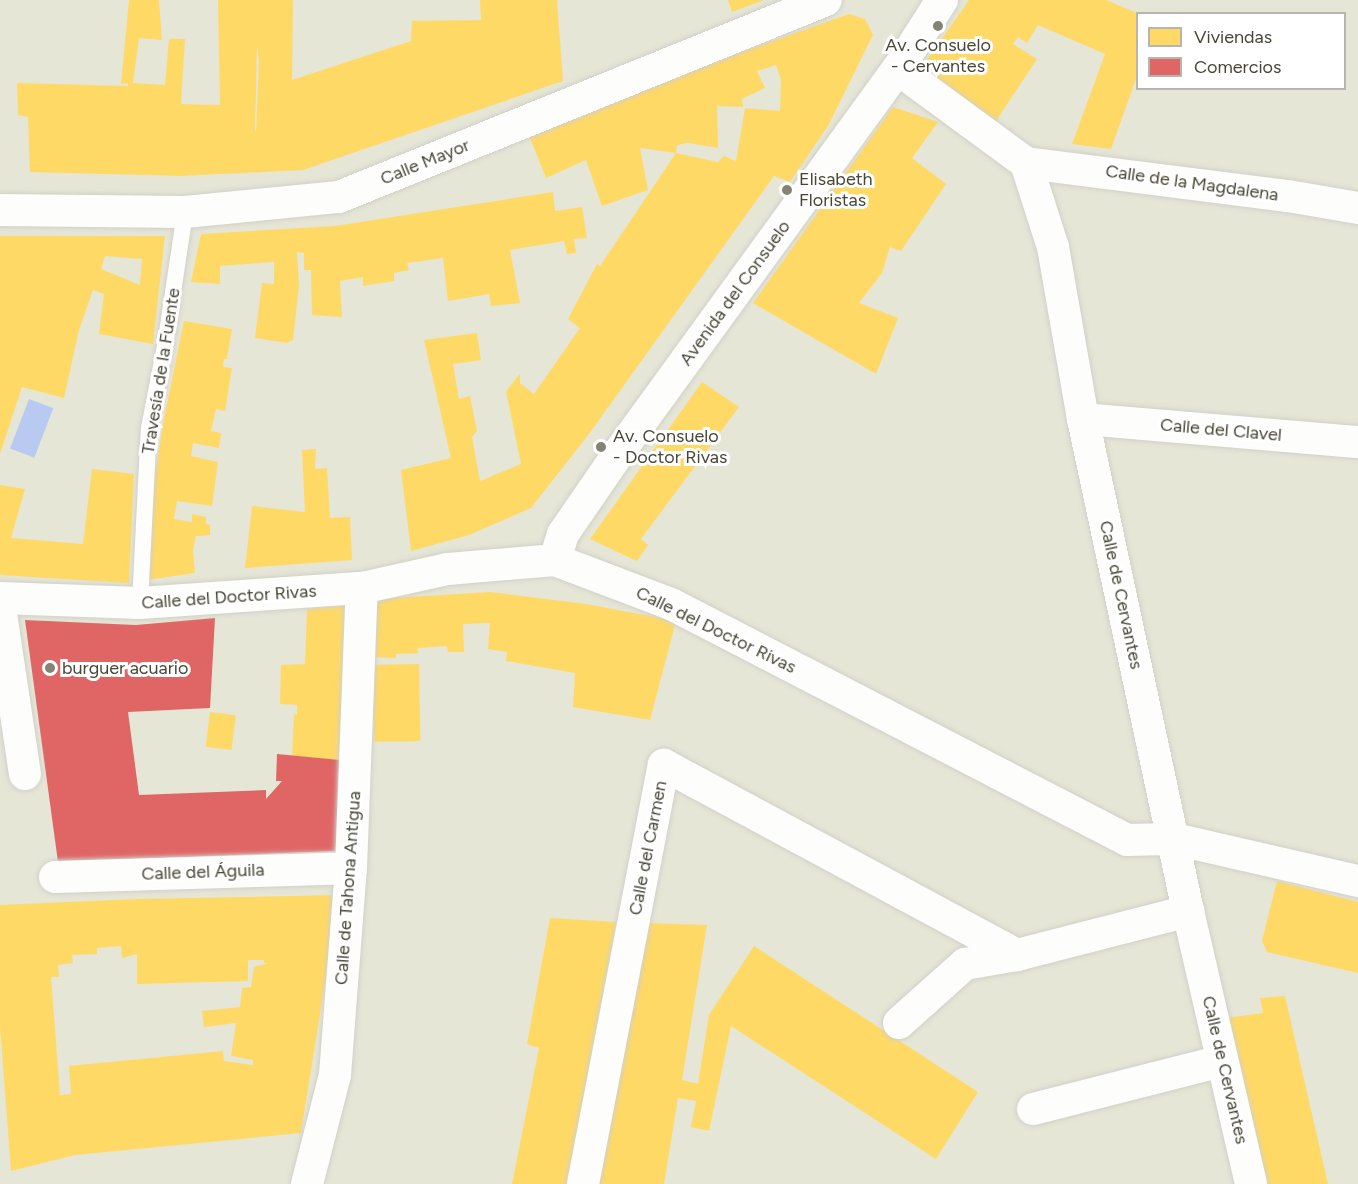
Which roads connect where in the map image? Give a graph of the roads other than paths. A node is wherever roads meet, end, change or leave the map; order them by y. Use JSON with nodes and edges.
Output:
{"nodes":[{"id":1,"x":826,"y":0,"type":"edge"},
{"id":2,"x":942,"y":0,"type":"edge"},
{"id":3,"x":898,"y":69,"type":"junction"},
{"id":4,"x":1026,"y":163,"type":"junction"},
{"id":5,"x":1358,"y":208,"type":"edge"},
{"id":6,"x":0,"y":210,"type":"edge"},
{"id":7,"x":185,"y":212,"type":"junction"},
{"id":8,"x":1083,"y":419,"type":"junction"},
{"id":9,"x":1358,"y":442,"type":"edge"},
{"id":10,"x":555,"y":560,"type":"junction"},
{"id":11,"x":362,"y":588,"type":"junction"},
{"id":12,"x":0,"y":598,"type":"edge"},
{"id":13,"x":140,"y":603,"type":"junction"},
{"id":14,"x":0,"y":607,"type":"edge"},
{"id":15,"x":16,"y":766,"type":"edge"},
{"id":16,"x":1174,"y":839,"type":"junction"},
{"id":17,"x":351,"y":868,"type":"junction"},
{"id":18,"x":55,"y":877,"type":"dead end"},
{"id":19,"x":1358,"y":881,"type":"edge"},
{"id":20,"x":1188,"y":911,"type":"junction"},
{"id":21,"x":1017,"y":955,"type":"junction"},
{"id":22,"x":898,"y":1023,"type":"dead end"},
{"id":23,"x":1222,"y":1061,"type":"junction"},
{"id":24,"x":1033,"y":1109,"type":"dead end"},
{"id":25,"x":307,"y":1184,"type":"edge"},
{"id":26,"x":583,"y":1184,"type":"edge"},
{"id":27,"x":1251,"y":1184,"type":"edge"}],
"edges":[{"from":1,"to":7,"type":"street","name":"Calle Mayor"},
{"from":2,"to":3,"type":"street","name":"Avenida del Consuelo"},
{"from":3,"to":4,"type":"street"},
{"from":3,"to":10,"type":"street","name":"Avenida del Consuelo"},
{"from":4,"to":5,"type":"street","name":"Calle de la Magdalena"},
{"from":4,"to":8,"type":"street","name":"Calle de Cervantes"},
{"from":6,"to":7,"type":"street","name":"Calle Mayor"},
{"from":7,"to":13,"type":"lane","name":"Travesía de la Fuente"},
{"from":8,"to":9,"type":"street","name":"Calle del Clavel"},
{"from":8,"to":16,"type":"street","name":"Calle de Cervantes"},
{"from":10,"to":11,"type":"street","name":"Calle del Doctor Rivas"},
{"from":10,"to":16,"type":"street","name":"Calle del Doctor Rivas"},
{"from":11,"to":13,"type":"street","name":"Calle del Doctor Rivas"},
{"from":11,"to":17,"type":"street","name":"Calle de Tahona Antigua"},
{"from":12,"to":13,"type":"street","name":"Calle del Doctor Rivas"},
{"from":14,"to":15,"type":"street"},
{"from":16,"to":19,"type":"street","name":"Calle del Doctor Rivas"},
{"from":16,"to":20,"type":"street","name":"Calle de Cervantes"},
{"from":17,"to":18,"type":"street","name":"Calle del Águila"},
{"from":17,"to":25,"type":"street","name":"Calle de Tahona Antigua"},
{"from":20,"to":21,"type":"street"},
{"from":20,"to":23,"type":"street","name":"Calle de Cervantes"},
{"from":21,"to":22,"type":"street"},
{"from":21,"to":26,"type":"street","name":"Calle del Carmen"},
{"from":23,"to":24,"type":"street"},
{"from":23,"to":27,"type":"street","name":"Calle de Cervantes"}]}
